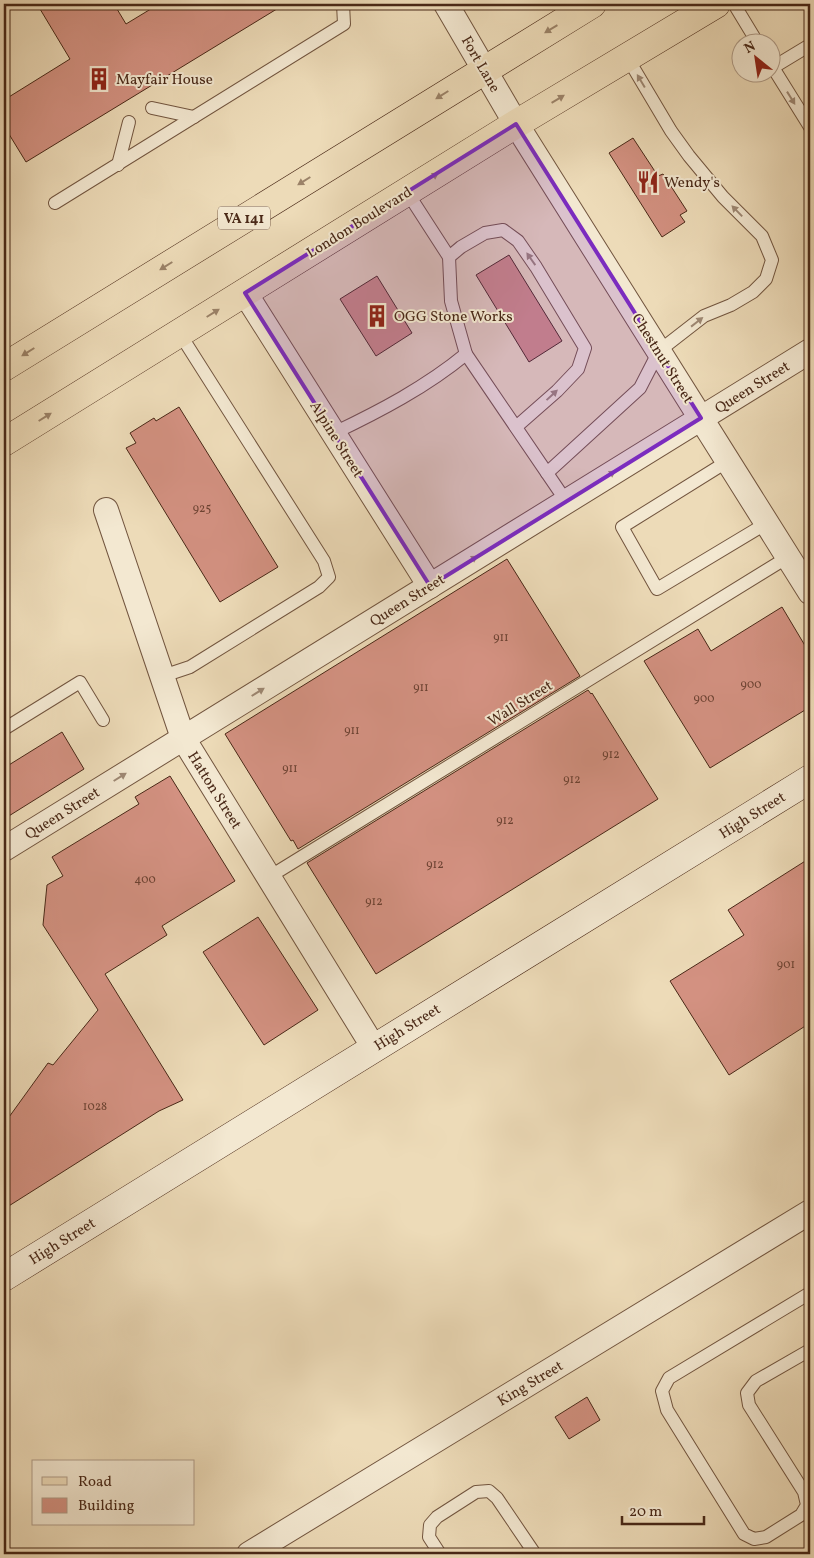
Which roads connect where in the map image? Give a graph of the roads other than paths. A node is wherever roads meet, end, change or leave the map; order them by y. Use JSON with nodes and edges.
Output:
{"nodes":[{"id":1,"x":343,"y":4,"type":"edge"},
{"id":2,"x":446,"y":4,"type":"edge"},
{"id":3,"x":592,"y":4,"type":"edge"},
{"id":4,"x":716,"y":4,"type":"edge"},
{"id":5,"x":734,"y":4,"type":"edge"},
{"id":6,"x":752,"y":32,"type":"edge"},
{"id":7,"x":810,"y":45,"type":"edge"},
{"id":8,"x":627,"y":57,"type":"junction"},
{"id":9,"x":782,"y":61,"type":"edge"},
{"id":10,"x":484,"y":70,"type":"junction"},
{"id":11,"x":781,"y":82,"type":"edge"},
{"id":12,"x":152,"y":108,"type":"dead end"},
{"id":13,"x":194,"y":117,"type":"junction"},
{"id":14,"x":129,"y":122,"type":"dead end"},
{"id":15,"x":516,"y":124,"type":"junction"},
{"id":16,"x":810,"y":128,"type":"edge"},
{"id":17,"x":118,"y":164,"type":"junction"},
{"id":18,"x":408,"y":192,"type":"junction"},
{"id":19,"x":56,"y":203,"type":"dead end"},
{"id":20,"x":448,"y":257,"type":"junction"},
{"id":21,"x":245,"y":292,"type":"junction"},
{"id":22,"x":180,"y":334,"type":"junction"},
{"id":23,"x":810,"y":350,"type":"edge"},
{"id":24,"x":659,"y":351,"type":"junction"},
{"id":25,"x":466,"y":354,"type":"junction"},
{"id":26,"x":4,"y":367,"type":"edge"},
{"id":27,"x":701,"y":418,"type":"junction"},
{"id":28,"x":516,"y":427,"type":"junction"},
{"id":29,"x":334,"y":433,"type":"junction"},
{"id":30,"x":4,"y":442,"type":"edge"},
{"id":31,"x":728,"y":461,"type":"junction"},
{"id":32,"x":547,"y":472,"type":"junction"},
{"id":33,"x":566,"y":501,"type":"junction"},
{"id":34,"x":106,"y":510,"type":"dead end"},
{"id":35,"x":767,"y":523,"type":"junction"},
{"id":36,"x":788,"y":557,"type":"junction"},
{"id":37,"x":430,"y":586,"type":"junction"},
{"id":38,"x":810,"y":592,"type":"edge"},
{"id":39,"x":163,"y":676,"type":"junction"},
{"id":40,"x":104,"y":720,"type":"dead end"},
{"id":41,"x":4,"y":729,"type":"edge"},
{"id":42,"x":183,"y":738,"type":"junction"},
{"id":43,"x":810,"y":779,"type":"edge"},
{"id":44,"x":4,"y":849,"type":"edge"},
{"id":45,"x":269,"y":878,"type":"junction"},
{"id":46,"x":374,"y":1048,"type":"junction"},
{"id":47,"x":810,"y":1212,"type":"edge"},
{"id":48,"x":4,"y":1277,"type":"edge"},
{"id":49,"x":810,"y":1293,"type":"edge"},
{"id":50,"x":810,"y":1350,"type":"edge"},
{"id":51,"x":249,"y":1554,"type":"edge"},
{"id":52,"x":440,"y":1554,"type":"edge"},
{"id":53,"x":535,"y":1554,"type":"edge"}],
"edges":[{"from":1,"to":13,"type":"lane"},
{"from":2,"to":10,"type":"street","name":"Fort Lane"},
{"from":3,"to":10,"type":"main road","number":"VA 141","one_way":true},
{"from":4,"to":8,"type":"main road","name":"London Boulevard"},
{"from":5,"to":6,"type":"lane"},
{"from":7,"to":9,"type":"lane"},
{"from":15,"to":8,"type":"main road","name":"London Boulevard","one_way":true},
{"from":24,"to":8,"type":"lane","one_way":true},
{"from":10,"to":15,"type":"street","name":"Fort Lane"},
{"from":10,"to":26,"type":"main road","number":"VA 141","one_way":true},
{"from":11,"to":16,"type":"lane","one_way":true},
{"from":12,"to":13,"type":"lane"},
{"from":13,"to":17,"type":"lane"},
{"from":14,"to":17,"type":"lane"},
{"from":18,"to":15,"type":"main road","name":"London Boulevard","one_way":true},
{"from":15,"to":24,"type":"street","name":"Chestnut Street"},
{"from":17,"to":19,"type":"lane"},
{"from":18,"to":20,"type":"lane"},
{"from":18,"to":21,"type":"main road","name":"London Boulevard"},
{"from":20,"to":25,"type":"lane"},
{"from":28,"to":20,"type":"lane","one_way":true},
{"from":22,"to":21,"type":"main road","name":"London Boulevard","one_way":true},
{"from":21,"to":29,"type":"street","name":"Alpine Street"},
{"from":30,"to":22,"type":"main road","name":"London Boulevard","one_way":true},
{"from":22,"to":39,"type":"lane"},
{"from":23,"to":27,"type":"street","name":"Queen Street"},
{"from":24,"to":27,"type":"street","name":"Chestnut Street"},
{"from":24,"to":32,"type":"lane"},
{"from":25,"to":28,"type":"lane"},
{"from":25,"to":29,"type":"lane"},
{"from":27,"to":31,"type":"street","name":"Chestnut Street"},
{"from":33,"to":27,"type":"street","name":"Queen Street","one_way":true},
{"from":28,"to":32,"type":"lane"},
{"from":29,"to":37,"type":"street","name":"Alpine Street"},
{"from":31,"to":35,"type":"street","name":"Chestnut Street"},
{"from":31,"to":35,"type":"lane"},
{"from":32,"to":33,"type":"lane"},
{"from":37,"to":33,"type":"street","name":"Queen Street","one_way":true},
{"from":34,"to":39,"type":"street","name":"Hatton Street"},
{"from":35,"to":36,"type":"street","name":"Chestnut Street"},
{"from":36,"to":38,"type":"street","name":"Chestnut Street"},
{"from":36,"to":45,"type":"lane","name":"Wall Street"},
{"from":42,"to":37,"type":"street","name":"Queen Street","one_way":true},
{"from":39,"to":42,"type":"street","name":"Hatton Street"},
{"from":40,"to":41,"type":"lane"},
{"from":44,"to":42,"type":"street","name":"Queen Street","one_way":true},
{"from":42,"to":45,"type":"street","name":"Hatton Street"},
{"from":43,"to":46,"type":"main road","name":"High Street"},
{"from":45,"to":46,"type":"street","name":"Hatton Street"},
{"from":46,"to":48,"type":"main road","name":"High Street"},
{"from":47,"to":51,"type":"street","name":"King Street"},
{"from":49,"to":50,"type":"lane"},
{"from":52,"to":53,"type":"lane"}]}
